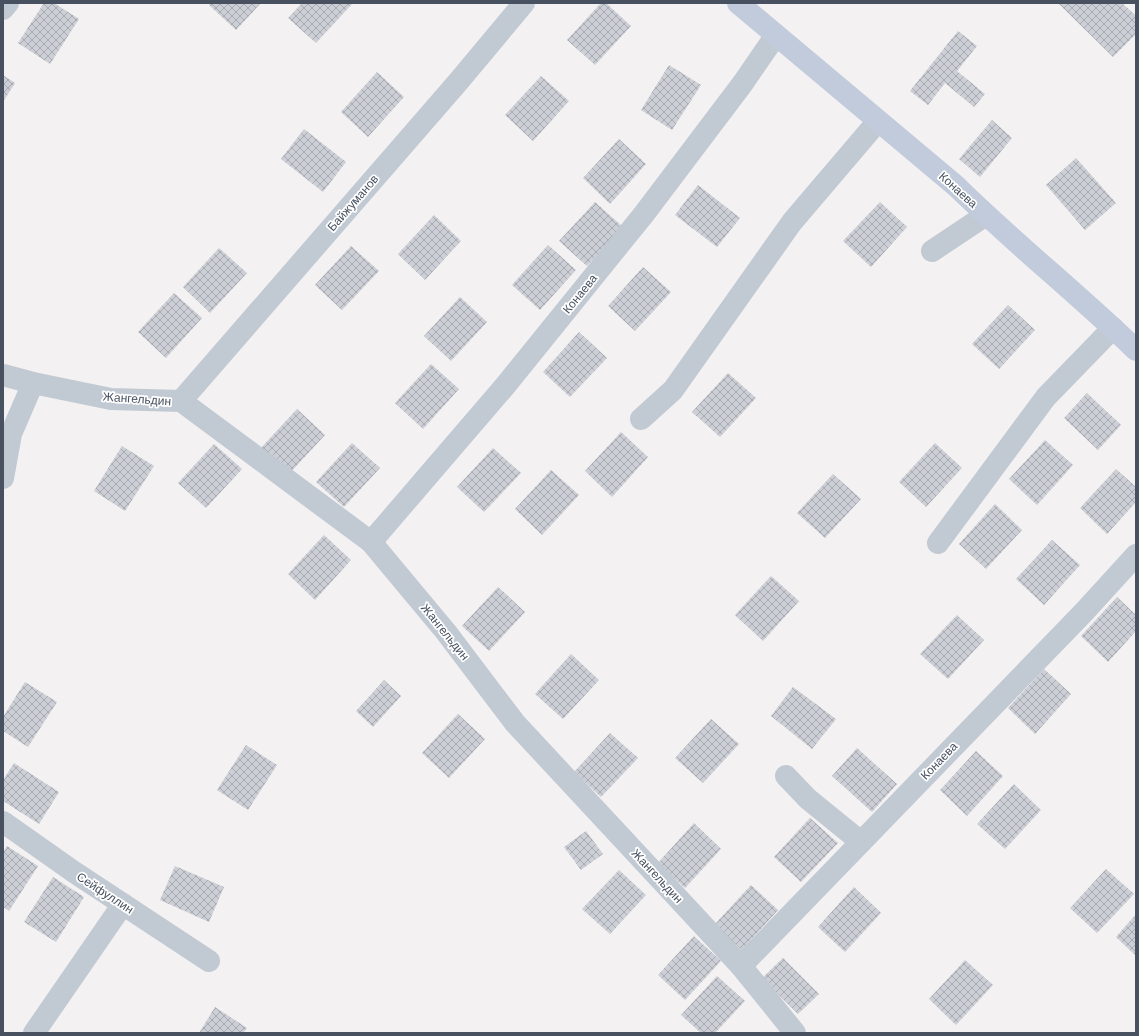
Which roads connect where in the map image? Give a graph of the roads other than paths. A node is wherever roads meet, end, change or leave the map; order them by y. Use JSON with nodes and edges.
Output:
{"nodes":[{"id":1,"x":8,"y":3,"type":"edge"},
{"id":2,"x":524,"y":3,"type":"edge"},
{"id":3,"x":738,"y":3,"type":"edge"},
{"id":4,"x":3,"y":9,"type":"edge"},
{"id":5,"x":776,"y":35,"type":"junction"},
{"id":6,"x":878,"y":121,"type":"junction"},
{"id":7,"x":986,"y":215,"type":"junction"},
{"id":8,"x":932,"y":251,"type":"dead end"},
{"id":9,"x":1113,"y":328,"type":"junction"},
{"id":10,"x":1136,"y":350,"type":"edge"},
{"id":11,"x":3,"y":374,"type":"edge"},
{"id":12,"x":33,"y":383,"type":"junction"},
{"id":13,"x":181,"y":402,"type":"junction"},
{"id":14,"x":640,"y":418,"type":"dead end"},
{"id":15,"x":3,"y":478,"type":"edge"},
{"id":16,"x":371,"y":542,"type":"junction"},
{"id":17,"x":938,"y":543,"type":"dead end"},
{"id":18,"x":1136,"y":555,"type":"edge"},
{"id":19,"x":786,"y":776,"type":"dead end"},
{"id":20,"x":3,"y":822,"type":"edge"},
{"id":21,"x":861,"y":842,"type":"junction"},
{"id":22,"x":122,"y":904,"type":"junction"},
{"id":23,"x":209,"y":961,"type":"dead end"},
{"id":24,"x":741,"y":966,"type":"junction"},
{"id":25,"x":34,"y":1033,"type":"edge"},
{"id":26,"x":795,"y":1033,"type":"edge"}],
"edges":[{"from":1,"to":4,"type":"street"},
{"from":2,"to":13,"type":"street","name":"Байжуманов"},
{"from":3,"to":5,"type":"main road","name":"Конаева"},
{"from":5,"to":6,"type":"main road","name":"Конаева"},
{"from":5,"to":16,"type":"street","name":"Конаева"},
{"from":6,"to":7,"type":"main road","name":"Конаева"},
{"from":6,"to":14,"type":"street"},
{"from":7,"to":8,"type":"street"},
{"from":7,"to":9,"type":"main road","name":"Конаева"},
{"from":9,"to":10,"type":"main road","name":"Конаева"},
{"from":9,"to":17,"type":"street"},
{"from":11,"to":12,"type":"street","name":"Жангельдин"},
{"from":12,"to":13,"type":"street","name":"Жангельдин"},
{"from":12,"to":15,"type":"street"},
{"from":13,"to":16,"type":"street","name":"Жангельдин"},
{"from":16,"to":24,"type":"street","name":"Жангельдин"},
{"from":18,"to":21,"type":"street","name":"Конаева"},
{"from":19,"to":21,"type":"street"},
{"from":20,"to":22,"type":"street","name":"Сейфуллин"},
{"from":21,"to":24,"type":"street","name":"Конаева"},
{"from":22,"to":23,"type":"street","name":"Сейфуллин"},
{"from":22,"to":25,"type":"street"},
{"from":24,"to":26,"type":"street","name":"Жангельдин"}]}
